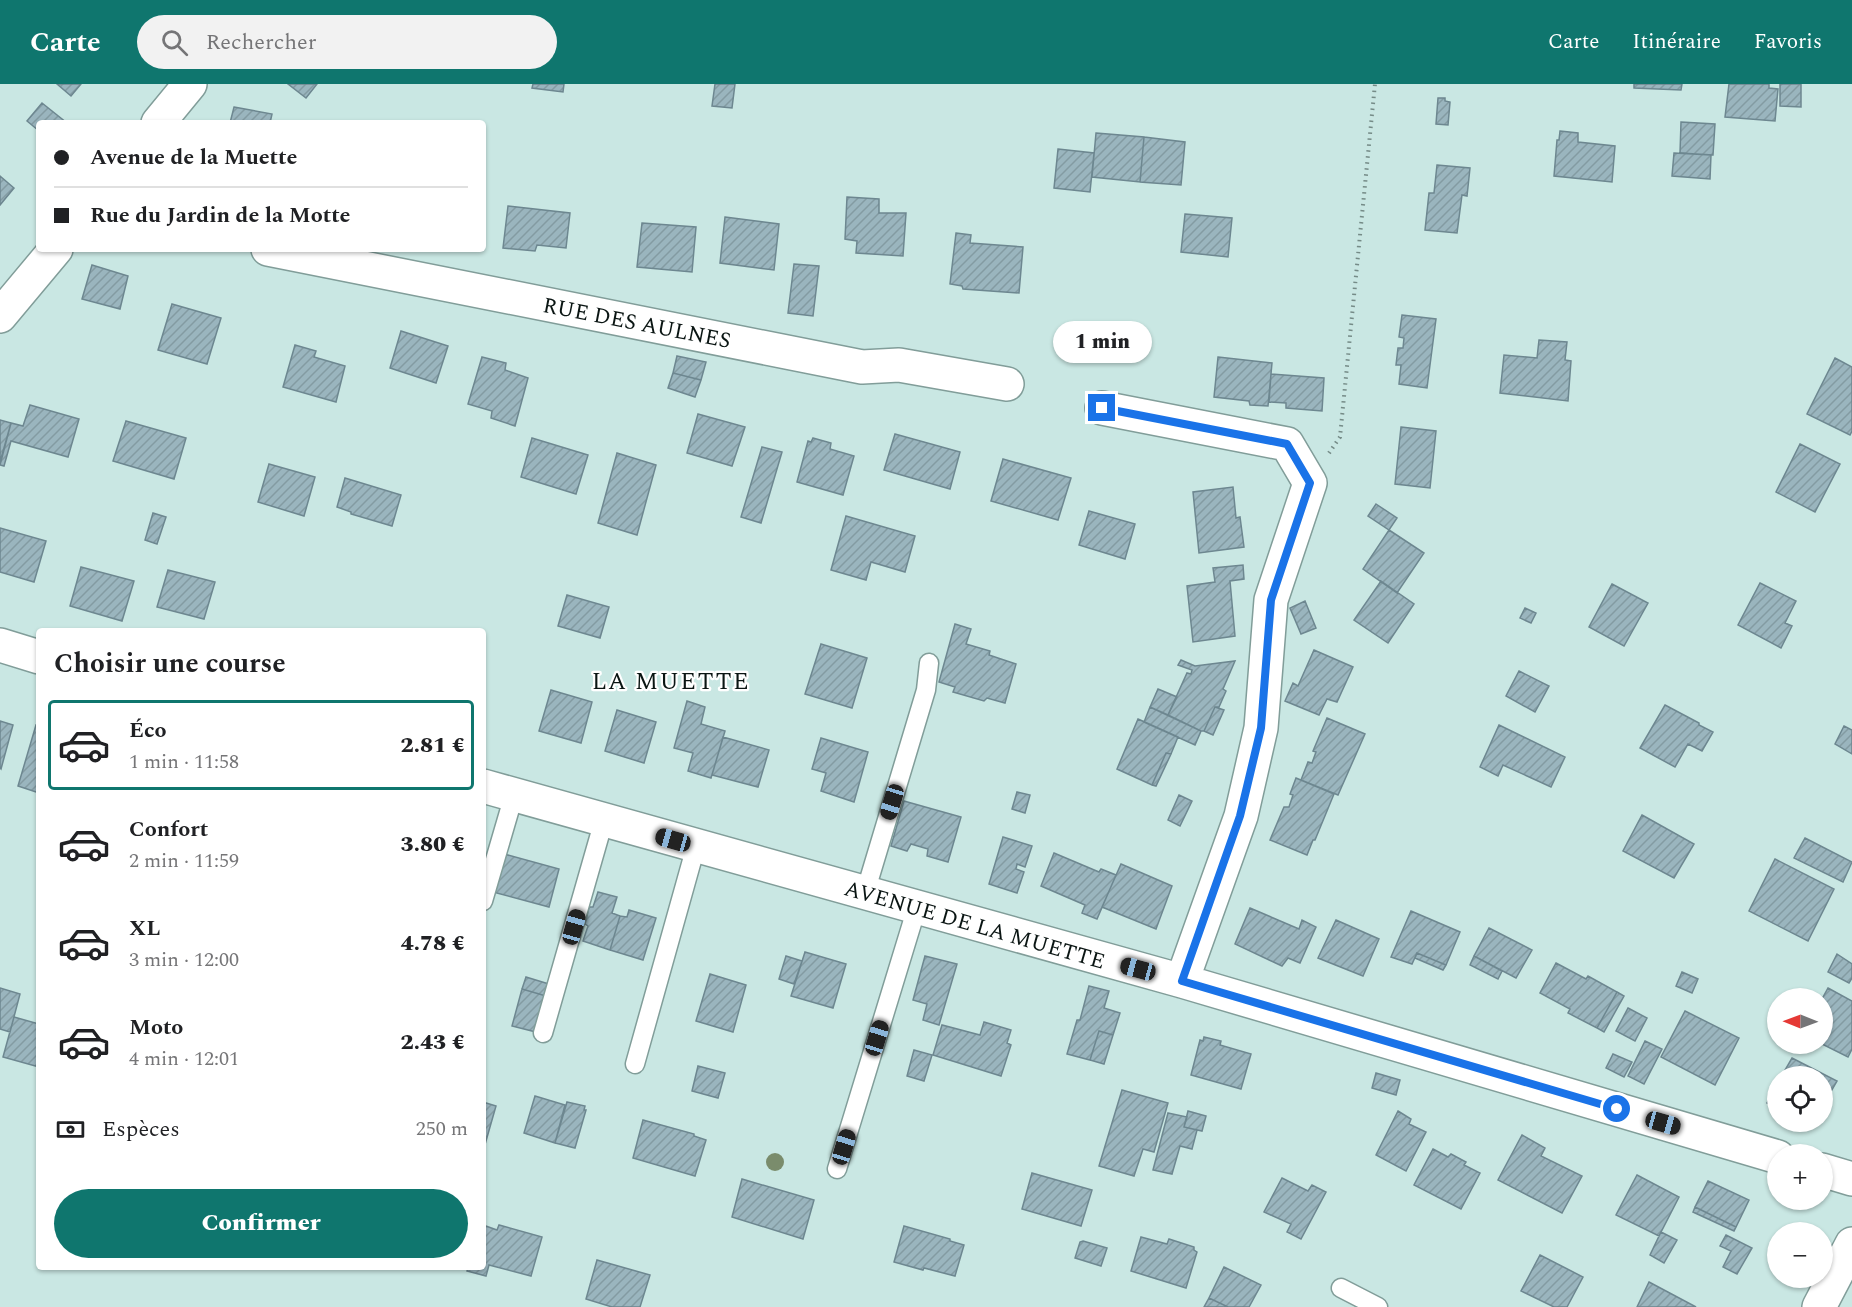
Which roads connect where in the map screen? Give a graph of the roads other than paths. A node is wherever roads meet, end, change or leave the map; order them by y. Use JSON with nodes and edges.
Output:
{"nodes":[{"id":1,"x":190,"y":84,"type":"edge"},
{"id":2,"x":160,"y":120,"type":"edge"},
{"id":3,"x":53,"y":252,"type":"edge"},
{"id":4,"x":283,"y":252,"type":"edge"},
{"id":5,"x":0,"y":316,"type":"edge"},
{"id":6,"x":1006,"y":384,"type":"dead end"},
{"id":7,"x":1102,"y":408,"type":"dead end"},
{"id":8,"x":0,"y":645,"type":"edge"},
{"id":9,"x":36,"y":656,"type":"edge"},
{"id":10,"x":929,"y":663,"type":"dead end"},
{"id":11,"x":486,"y":787,"type":"edge"},
{"id":12,"x":514,"y":795,"type":"junction"},
{"id":13,"x":604,"y":820,"type":"junction"},
{"id":14,"x":696,"y":846,"type":"junction"},
{"id":15,"x":486,"y":891,"type":"edge"},
{"id":16,"x":865,"y":893,"type":"junction"},
{"id":17,"x":916,"y":907,"type":"junction"},
{"id":18,"x":1182,"y":981,"type":"junction"},
{"id":19,"x":543,"y":1033,"type":"dead end"},
{"id":20,"x":635,"y":1064,"type":"dead end"},
{"id":21,"x":1767,"y":1154,"type":"edge"},
{"id":22,"x":837,"y":1169,"type":"dead end"},
{"id":23,"x":1833,"y":1173,"type":"edge"},
{"id":24,"x":1852,"y":1179,"type":"edge"},
{"id":25,"x":1852,"y":1244,"type":"edge"},
{"id":26,"x":1341,"y":1288,"type":"dead end"},
{"id":27,"x":1378,"y":1307,"type":"edge"},
{"id":28,"x":1820,"y":1307,"type":"edge"}],
"edges":[{"from":1,"to":2,"type":"street"},
{"from":3,"to":5,"type":"street"},
{"from":4,"to":6,"type":"street","name":"RUE DES AULNES"},
{"from":7,"to":18,"type":"street"},
{"from":8,"to":9,"type":"street"},
{"from":10,"to":16,"type":"lane"},
{"from":11,"to":12,"type":"street","name":"AVENUE DE LA MUETTE"},
{"from":12,"to":13,"type":"street","name":"AVENUE DE LA MUETTE"},
{"from":12,"to":15,"type":"lane"},
{"from":13,"to":14,"type":"street","name":"AVENUE DE LA MUETTE"},
{"from":13,"to":19,"type":"lane"},
{"from":14,"to":16,"type":"street","name":"AVENUE DE LA MUETTE"},
{"from":14,"to":20,"type":"lane"},
{"from":16,"to":17,"type":"street","name":"AVENUE DE LA MUETTE"},
{"from":17,"to":18,"type":"street","name":"AVENUE DE LA MUETTE"},
{"from":17,"to":22,"type":"lane"},
{"from":18,"to":21,"type":"street","name":"AVENUE DE LA MUETTE"},
{"from":23,"to":24,"type":"street"},
{"from":25,"to":28,"type":"street"},
{"from":26,"to":27,"type":"lane"}]}
